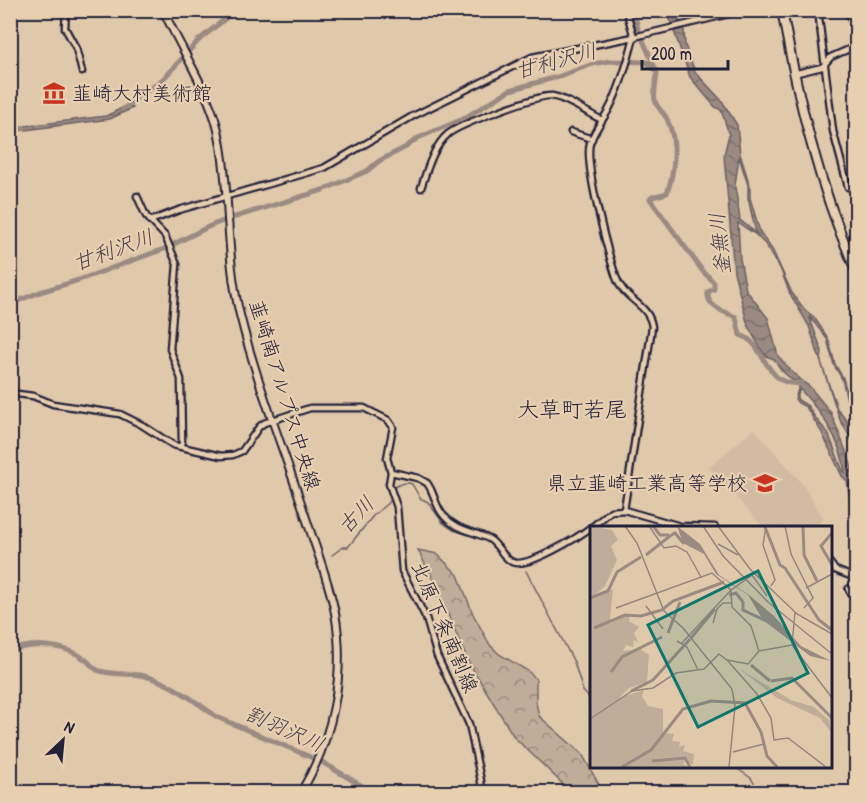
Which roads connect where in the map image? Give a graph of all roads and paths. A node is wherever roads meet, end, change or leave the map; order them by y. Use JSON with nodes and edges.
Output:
{"nodes":[{"id":1,"x":66,"y":10,"type":"edge"},
{"id":2,"x":163,"y":10,"type":"edge"},
{"id":3,"x":626,"y":10,"type":"edge"},
{"id":4,"x":745,"y":10,"type":"edge"},
{"id":5,"x":782,"y":10,"type":"edge"},
{"id":6,"x":818,"y":10,"type":"edge"},
{"id":7,"x":846,"y":10,"type":"edge"},
{"id":8,"x":856,"y":25,"type":"edge"},
{"id":9,"x":636,"y":37,"type":"junction"},
{"id":10,"x":856,"y":46,"type":"edge"},
{"id":11,"x":825,"y":62,"type":"junction"},
{"id":12,"x":82,"y":72,"type":"dead end"},
{"id":13,"x":793,"y":74,"type":"junction"},
{"id":14,"x":602,"y":120,"type":"junction"},
{"id":15,"x":571,"y":132,"type":"dead end"},
{"id":16,"x":592,"y":139,"type":"junction"},
{"id":17,"x":848,"y":187,"type":"dead end"},
{"id":18,"x":421,"y":188,"type":"dead end"},
{"id":19,"x":137,"y":196,"type":"dead end"},
{"id":20,"x":226,"y":197,"type":"junction"},
{"id":21,"x":150,"y":221,"type":"junction"},
{"id":22,"x":856,"y":270,"type":"edge"},
{"id":23,"x":10,"y":393,"type":"edge"},
{"id":24,"x":273,"y":420,"type":"junction"},
{"id":25,"x":182,"y":447,"type":"junction"},
{"id":26,"x":391,"y":472,"type":"junction"},
{"id":27,"x":624,"y":510,"type":"junction"},
{"id":28,"x":592,"y":526,"type":"edge"},
{"id":29,"x":680,"y":526,"type":"edge"},
{"id":30,"x":590,"y":528,"type":"edge"},
{"id":31,"x":856,"y":563,"type":"edge"},
{"id":32,"x":831,"y":564,"type":"edge"},
{"id":33,"x":853,"y":577,"type":"junction"},
{"id":34,"x":849,"y":589,"type":"dead end"},
{"id":35,"x":856,"y":592,"type":"edge"},
{"id":36,"x":856,"y":601,"type":"edge"},
{"id":37,"x":301,"y":792,"type":"edge"},
{"id":38,"x":482,"y":792,"type":"edge"}],
"edges":[{"from":1,"to":12,"type":"street"},
{"from":2,"to":20,"type":"main road","name":"韮崎南アルプス中央線"},
{"from":3,"to":9,"type":"street"},
{"from":4,"to":9,"type":"street"},
{"from":5,"to":13,"type":"highway"},
{"from":6,"to":11,"type":"street"},
{"from":7,"to":8,"type":"main road"},
{"from":9,"to":14,"type":"street"},
{"from":9,"to":20,"type":"street"},
{"from":10,"to":11,"type":"street"},
{"from":11,"to":13,"type":"street"},
{"from":11,"to":17,"type":"street"},
{"from":13,"to":22,"type":"highway"},
{"from":14,"to":16,"type":"street"},
{"from":14,"to":18,"type":"street"},
{"from":15,"to":16,"type":"street"},
{"from":16,"to":27,"type":"street"},
{"from":19,"to":21,"type":"street"},
{"from":20,"to":21,"type":"street"},
{"from":20,"to":24,"type":"main road","name":"韮崎南アルプス中央線"},
{"from":21,"to":25,"type":"street"},
{"from":23,"to":25,"type":"street"},
{"from":24,"to":25,"type":"street"},
{"from":24,"to":26,"type":"street","name":"北原下条南割線"},
{"from":24,"to":37,"type":"main road","name":"韮崎南アルプス中央線"},
{"from":26,"to":30,"type":"street"},
{"from":26,"to":38,"type":"street","name":"北原下条南割線"},
{"from":27,"to":28,"type":"street"},
{"from":27,"to":29,"type":"street"},
{"from":31,"to":33,"type":"main road"},
{"from":32,"to":33,"type":"street"},
{"from":33,"to":35,"type":"main road"},
{"from":34,"to":36,"type":"main road"}]}
